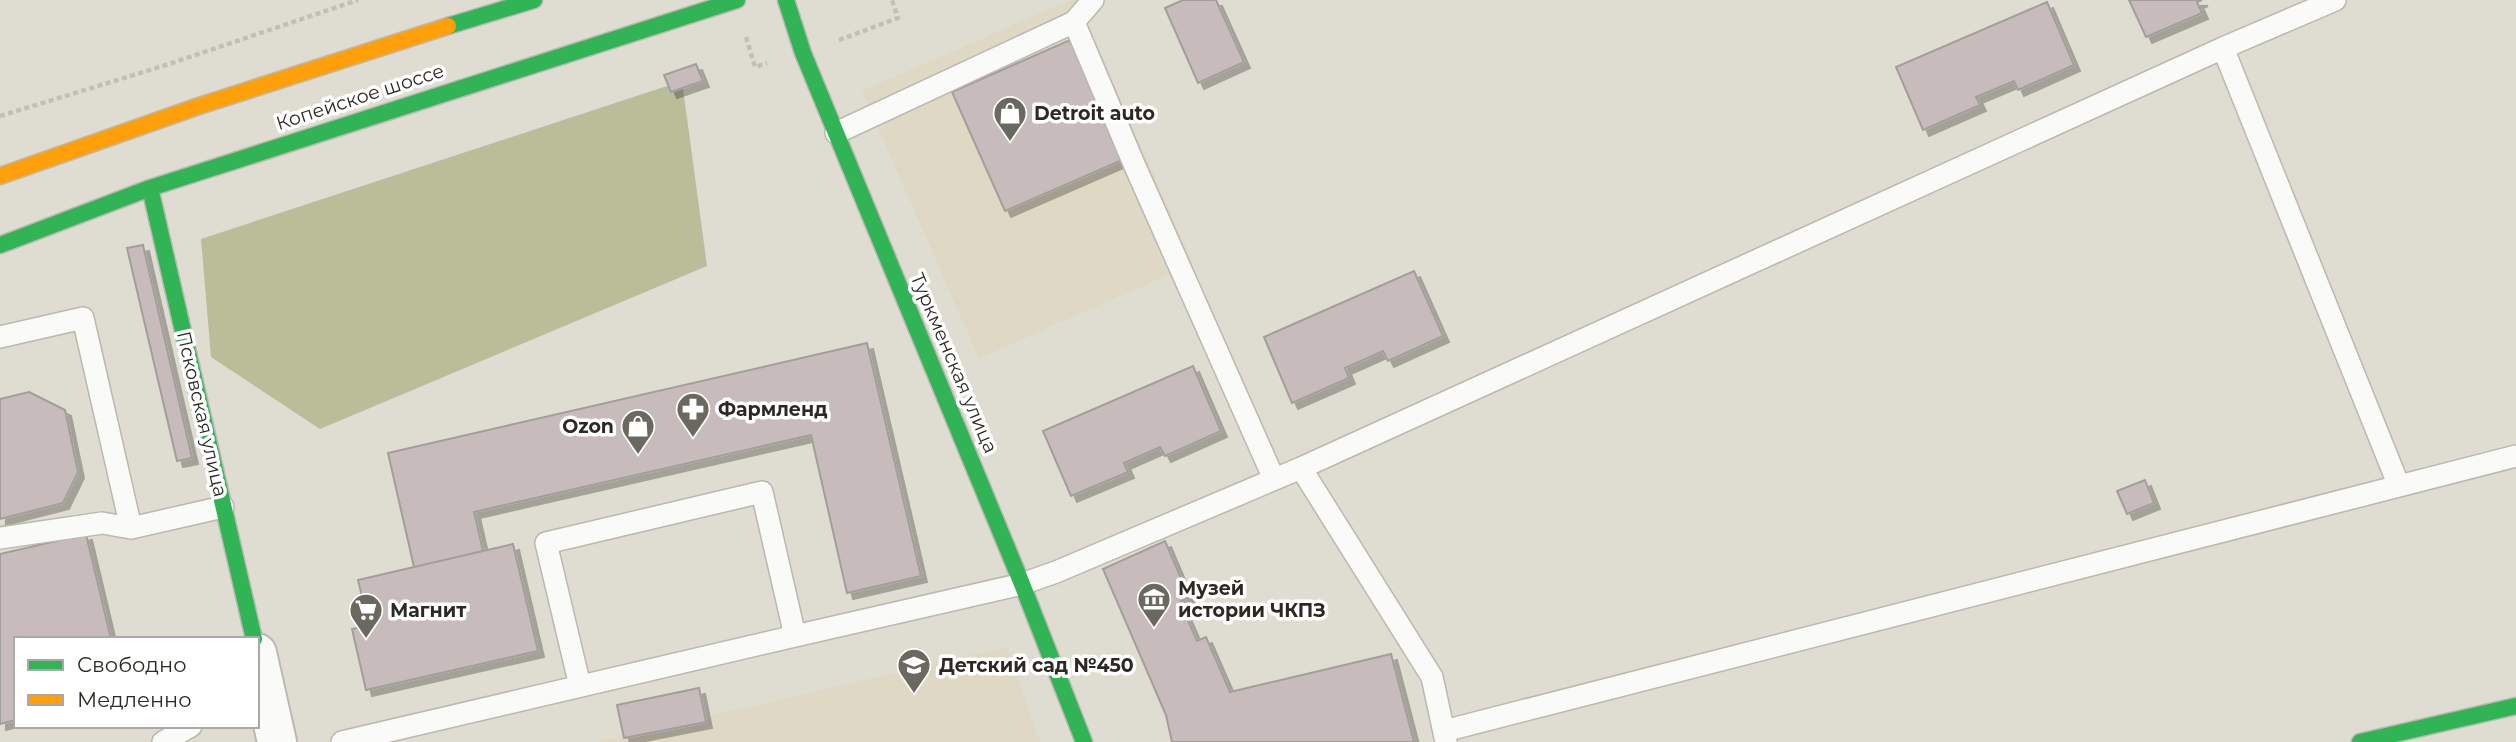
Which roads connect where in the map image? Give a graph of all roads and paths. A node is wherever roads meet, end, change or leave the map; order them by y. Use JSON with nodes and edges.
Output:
{"nodes":[{"id":1,"x":358,"y":0,"type":"edge"},
{"id":2,"x":534,"y":0,"type":"edge"},
{"id":3,"x":737,"y":0,"type":"edge"},
{"id":4,"x":786,"y":0,"type":"edge"},
{"id":5,"x":892,"y":0,"type":"edge"},
{"id":6,"x":1093,"y":0,"type":"edge"},
{"id":7,"x":2335,"y":0,"type":"edge"},
{"id":8,"x":898,"y":18,"type":"dead end"},
{"id":9,"x":1074,"y":22,"type":"junction"},
{"id":10,"x":2223,"y":47,"type":"junction"},
{"id":11,"x":0,"y":117,"type":"edge"},
{"id":12,"x":836,"y":133,"type":"junction"},
{"id":13,"x":0,"y":176,"type":"edge"},
{"id":14,"x":150,"y":188,"type":"junction"},
{"id":15,"x":0,"y":245,"type":"edge"},
{"id":16,"x":0,"y":337,"type":"edge"},
{"id":17,"x":2516,"y":456,"type":"edge"},
{"id":18,"x":1301,"y":467,"type":"junction"},
{"id":19,"x":1274,"y":479,"type":"junction"},
{"id":20,"x":2399,"y":486,"type":"junction"},
{"id":21,"x":223,"y":507,"type":"junction"},
{"id":22,"x":131,"y":528,"type":"junction"},
{"id":23,"x":0,"y":538,"type":"edge"},
{"id":24,"x":1023,"y":584,"type":"junction"},
{"id":25,"x":795,"y":636,"type":"junction"},
{"id":26,"x":254,"y":637,"type":"edge"},
{"id":27,"x":260,"y":676,"type":"edge"},
{"id":28,"x":580,"y":686,"type":"junction"},
{"id":29,"x":2516,"y":706,"type":"edge"},
{"id":30,"x":188,"y":728,"type":"edge"},
{"id":31,"x":1445,"y":737,"type":"edge"},
{"id":32,"x":163,"y":742,"type":"edge"},
{"id":33,"x":277,"y":742,"type":"edge"},
{"id":34,"x":342,"y":742,"type":"edge"},
{"id":35,"x":1084,"y":742,"type":"edge"},
{"id":36,"x":2360,"y":742,"type":"edge"}],
"edges":[{"from":1,"to":11,"type":"path"},
{"from":2,"to":13,"type":"street"},
{"from":3,"to":14,"type":"street","name":"Копейское шоссе"},
{"from":4,"to":12,"type":"street","name":"Туркменская улица"},
{"from":5,"to":8,"type":"path"},
{"from":6,"to":9,"type":"lane"},
{"from":7,"to":10,"type":"lane"},
{"from":9,"to":12,"type":"lane"},
{"from":9,"to":19,"type":"lane"},
{"from":10,"to":18,"type":"lane"},
{"from":10,"to":20,"type":"lane"},
{"from":12,"to":24,"type":"street","name":"Туркменская улица"},
{"from":14,"to":15,"type":"street","name":"Копейское шоссе"},
{"from":14,"to":21,"type":"street","name":"Псковская улица"},
{"from":16,"to":22,"type":"lane"},
{"from":17,"to":20,"type":"lane"},
{"from":18,"to":19,"type":"lane"},
{"from":18,"to":31,"type":"lane"},
{"from":19,"to":24,"type":"lane"},
{"from":20,"to":31,"type":"lane"},
{"from":21,"to":22,"type":"lane"},
{"from":21,"to":26,"type":"street","name":"Псковская улица"},
{"from":22,"to":23,"type":"lane"},
{"from":24,"to":25,"type":"lane"},
{"from":24,"to":35,"type":"street","name":"Туркменская улица"},
{"from":25,"to":28,"type":"lane"},
{"from":25,"to":28,"type":"lane"},
{"from":27,"to":33,"type":"street"},
{"from":28,"to":34,"type":"lane"},
{"from":29,"to":36,"type":"street"},
{"from":30,"to":32,"type":"lane"}]}
